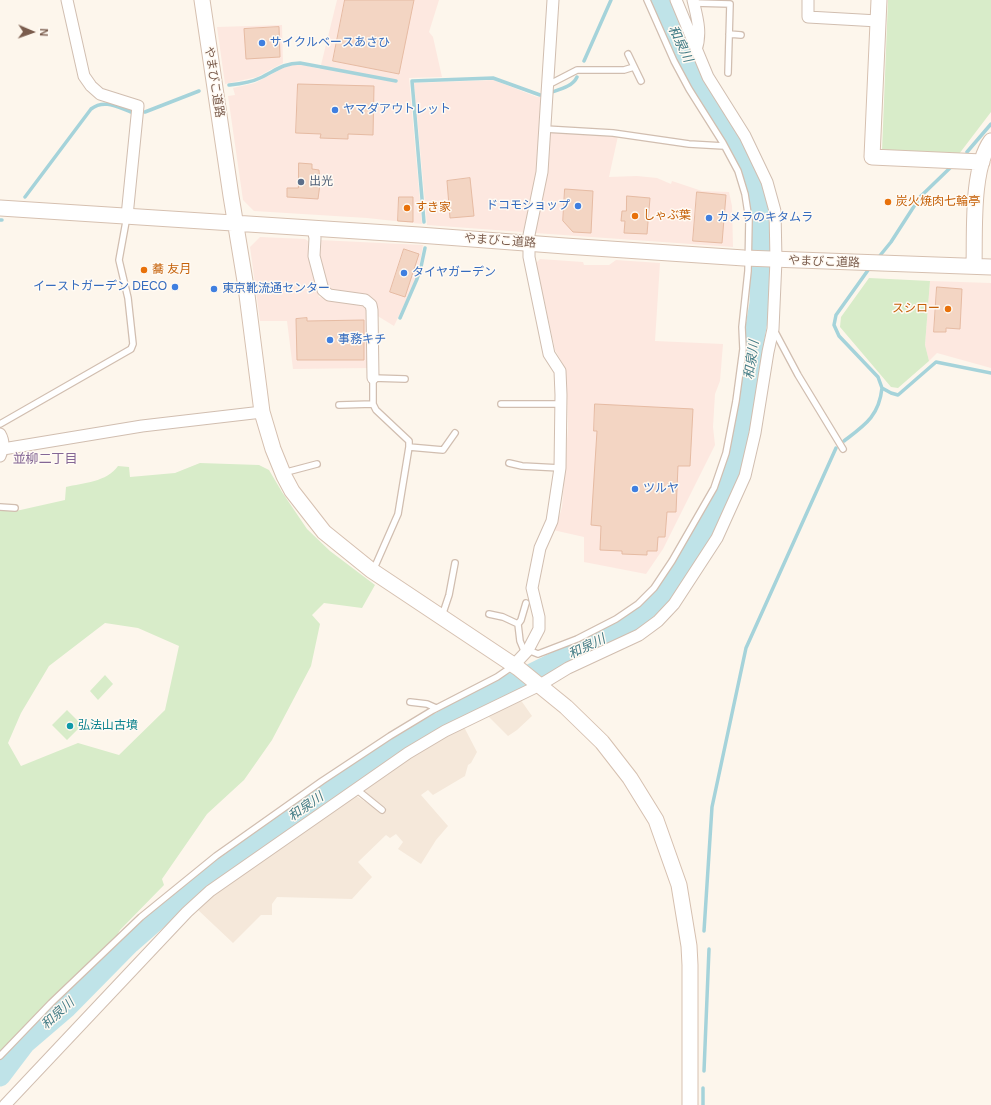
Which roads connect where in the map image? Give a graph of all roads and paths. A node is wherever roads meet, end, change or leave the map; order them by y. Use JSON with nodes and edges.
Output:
{"nodes":[{"id":1,"x":67,"y":0,"type":"edge"},
{"id":2,"x":202,"y":0,"type":"edge"},
{"id":3,"x":554,"y":0,"type":"edge"},
{"id":4,"x":647,"y":0,"type":"edge"},
{"id":5,"x":676,"y":0,"type":"edge"},
{"id":6,"x":808,"y":0,"type":"edge"},
{"id":7,"x":879,"y":0,"type":"edge"},
{"id":8,"x":694,"y":2,"type":"edge"},
{"id":9,"x":878,"y":21,"type":"junction"},
{"id":10,"x":729,"y":34,"type":"junction"},
{"id":11,"x":741,"y":35,"type":"dead end"},
{"id":12,"x":696,"y":50,"type":"junction"},
{"id":13,"x":628,"y":54,"type":"dead end"},
{"id":14,"x":634,"y":67,"type":"junction"},
{"id":15,"x":728,"y":72,"type":"dead end"},
{"id":16,"x":641,"y":81,"type":"dead end"},
{"id":17,"x":547,"y":85,"type":"junction"},
{"id":18,"x":545,"y":129,"type":"junction"},
{"id":19,"x":991,"y":141,"type":"edge"},
{"id":20,"x":724,"y":146,"type":"junction"},
{"id":21,"x":982,"y":162,"type":"junction"},
{"id":22,"x":0,"y":208,"type":"edge"},
{"id":23,"x":127,"y":216,"type":"junction"},
{"id":24,"x":236,"y":224,"type":"junction"},
{"id":25,"x":312,"y":229,"type":"junction"},
{"id":26,"x":528,"y":243,"type":"junction"},
{"id":27,"x":749,"y":258,"type":"junction"},
{"id":28,"x":773,"y":260,"type":"junction"},
{"id":29,"x":974,"y":266,"type":"junction"},
{"id":30,"x":991,"y":267,"type":"edge"},
{"id":31,"x":773,"y":329,"type":"junction"},
{"id":32,"x":373,"y":378,"type":"junction"},
{"id":33,"x":405,"y":379,"type":"dead end"},
{"id":34,"x":373,"y":404,"type":"junction"},
{"id":35,"x":501,"y":404,"type":"dead end"},
{"id":36,"x":561,"y":404,"type":"junction"},
{"id":37,"x":339,"y":405,"type":"dead end"},
{"id":38,"x":262,"y":412,"type":"junction"},
{"id":39,"x":0,"y":424,"type":"edge"},
{"id":40,"x":455,"y":433,"type":"dead end"},
{"id":41,"x":0,"y":434,"type":"edge"},
{"id":42,"x":409,"y":447,"type":"junction"},
{"id":43,"x":843,"y":449,"type":"dead end"},
{"id":44,"x":2,"y":453,"type":"edge"},
{"id":45,"x":509,"y":463,"type":"dead end"},
{"id":46,"x":317,"y":464,"type":"dead end"},
{"id":47,"x":560,"y":468,"type":"junction"},
{"id":48,"x":282,"y":473,"type":"junction"},
{"id":49,"x":0,"y":507,"type":"edge"},
{"id":50,"x":15,"y":508,"type":"dead end"},
{"id":51,"x":455,"y":563,"type":"dead end"},
{"id":52,"x":371,"y":570,"type":"junction"},
{"id":53,"x":526,"y":603,"type":"dead end"},
{"id":54,"x":489,"y":614,"type":"dead end"},
{"id":55,"x":442,"y":618,"type":"junction"},
{"id":56,"x":518,"y":624,"type":"junction"},
{"id":57,"x":527,"y":652,"type":"junction"},
{"id":58,"x":516,"y":667,"type":"junction"},
{"id":59,"x":537,"y":683,"type":"junction"},
{"id":60,"x":410,"y":702,"type":"dead end"},
{"id":61,"x":436,"y":708,"type":"junction"},
{"id":62,"x":356,"y":790,"type":"junction"},
{"id":63,"x":382,"y":810,"type":"dead end"},
{"id":64,"x":0,"y":1056,"type":"edge"},
{"id":65,"x":5,"y":1105,"type":"edge"},
{"id":66,"x":690,"y":1105,"type":"edge"}],
"edges":[{"from":1,"to":23,"type":"street"},
{"from":2,"to":24,"type":"street","name":"やまびこ道路"},
{"from":3,"to":17,"type":"street"},
{"from":4,"to":20,"type":"lane"},
{"from":5,"to":12,"type":"street"},
{"from":6,"to":9,"type":"street"},
{"from":7,"to":9,"type":"street"},
{"from":8,"to":10,"type":"lane"},
{"from":8,"to":12,"type":"street"},
{"from":9,"to":21,"type":"street"},
{"from":10,"to":11,"type":"lane"},
{"from":10,"to":15,"type":"lane"},
{"from":12,"to":28,"type":"street"},
{"from":13,"to":14,"type":"lane"},
{"from":14,"to":16,"type":"lane"},
{"from":14,"to":17,"type":"lane"},
{"from":17,"to":18,"type":"street"},
{"from":18,"to":20,"type":"lane"},
{"from":18,"to":26,"type":"street"},
{"from":19,"to":21,"type":"street"},
{"from":20,"to":27,"type":"lane"},
{"from":21,"to":29,"type":"street"},
{"from":22,"to":23,"type":"street"},
{"from":23,"to":24,"type":"street"},
{"from":23,"to":39,"type":"lane"},
{"from":24,"to":25,"type":"street","name":"やまびこ道路"},
{"from":24,"to":38,"type":"street"},
{"from":25,"to":26,"type":"street","name":"やまびこ道路"},
{"from":25,"to":32,"type":"street"},
{"from":26,"to":27,"type":"street","name":"やまびこ道路"},
{"from":26,"to":36,"type":"street"},
{"from":27,"to":28,"type":"street","name":"やまびこ道路"},
{"from":27,"to":57,"type":"lane"},
{"from":28,"to":29,"type":"street","name":"やまびこ道路"},
{"from":28,"to":31,"type":"street"},
{"from":29,"to":30,"type":"street","name":"やまびこ道路"},
{"from":31,"to":43,"type":"lane"},
{"from":31,"to":59,"type":"street"},
{"from":32,"to":33,"type":"lane"},
{"from":32,"to":34,"type":"lane"},
{"from":34,"to":37,"type":"lane"},
{"from":34,"to":42,"type":"lane"},
{"from":35,"to":36,"type":"lane"},
{"from":36,"to":47,"type":"street"},
{"from":38,"to":44,"type":"street"},
{"from":38,"to":48,"type":"street"},
{"from":40,"to":42,"type":"lane"},
{"from":41,"to":44,"type":"street"},
{"from":42,"to":52,"type":"lane"},
{"from":45,"to":47,"type":"lane"},
{"from":46,"to":48,"type":"lane"},
{"from":47,"to":57,"type":"street"},
{"from":48,"to":52,"type":"street"},
{"from":49,"to":50,"type":"lane"},
{"from":51,"to":55,"type":"lane"},
{"from":52,"to":55,"type":"street"},
{"from":53,"to":56,"type":"lane"},
{"from":54,"to":56,"type":"lane"},
{"from":55,"to":58,"type":"street"},
{"from":56,"to":57,"type":"lane"},
{"from":57,"to":58,"type":"street"},
{"from":58,"to":59,"type":"street"},
{"from":58,"to":61,"type":"lane"},
{"from":59,"to":62,"type":"street"},
{"from":59,"to":66,"type":"street"},
{"from":60,"to":61,"type":"lane"},
{"from":61,"to":64,"type":"lane"},
{"from":62,"to":63,"type":"lane"},
{"from":62,"to":65,"type":"street"}]}
